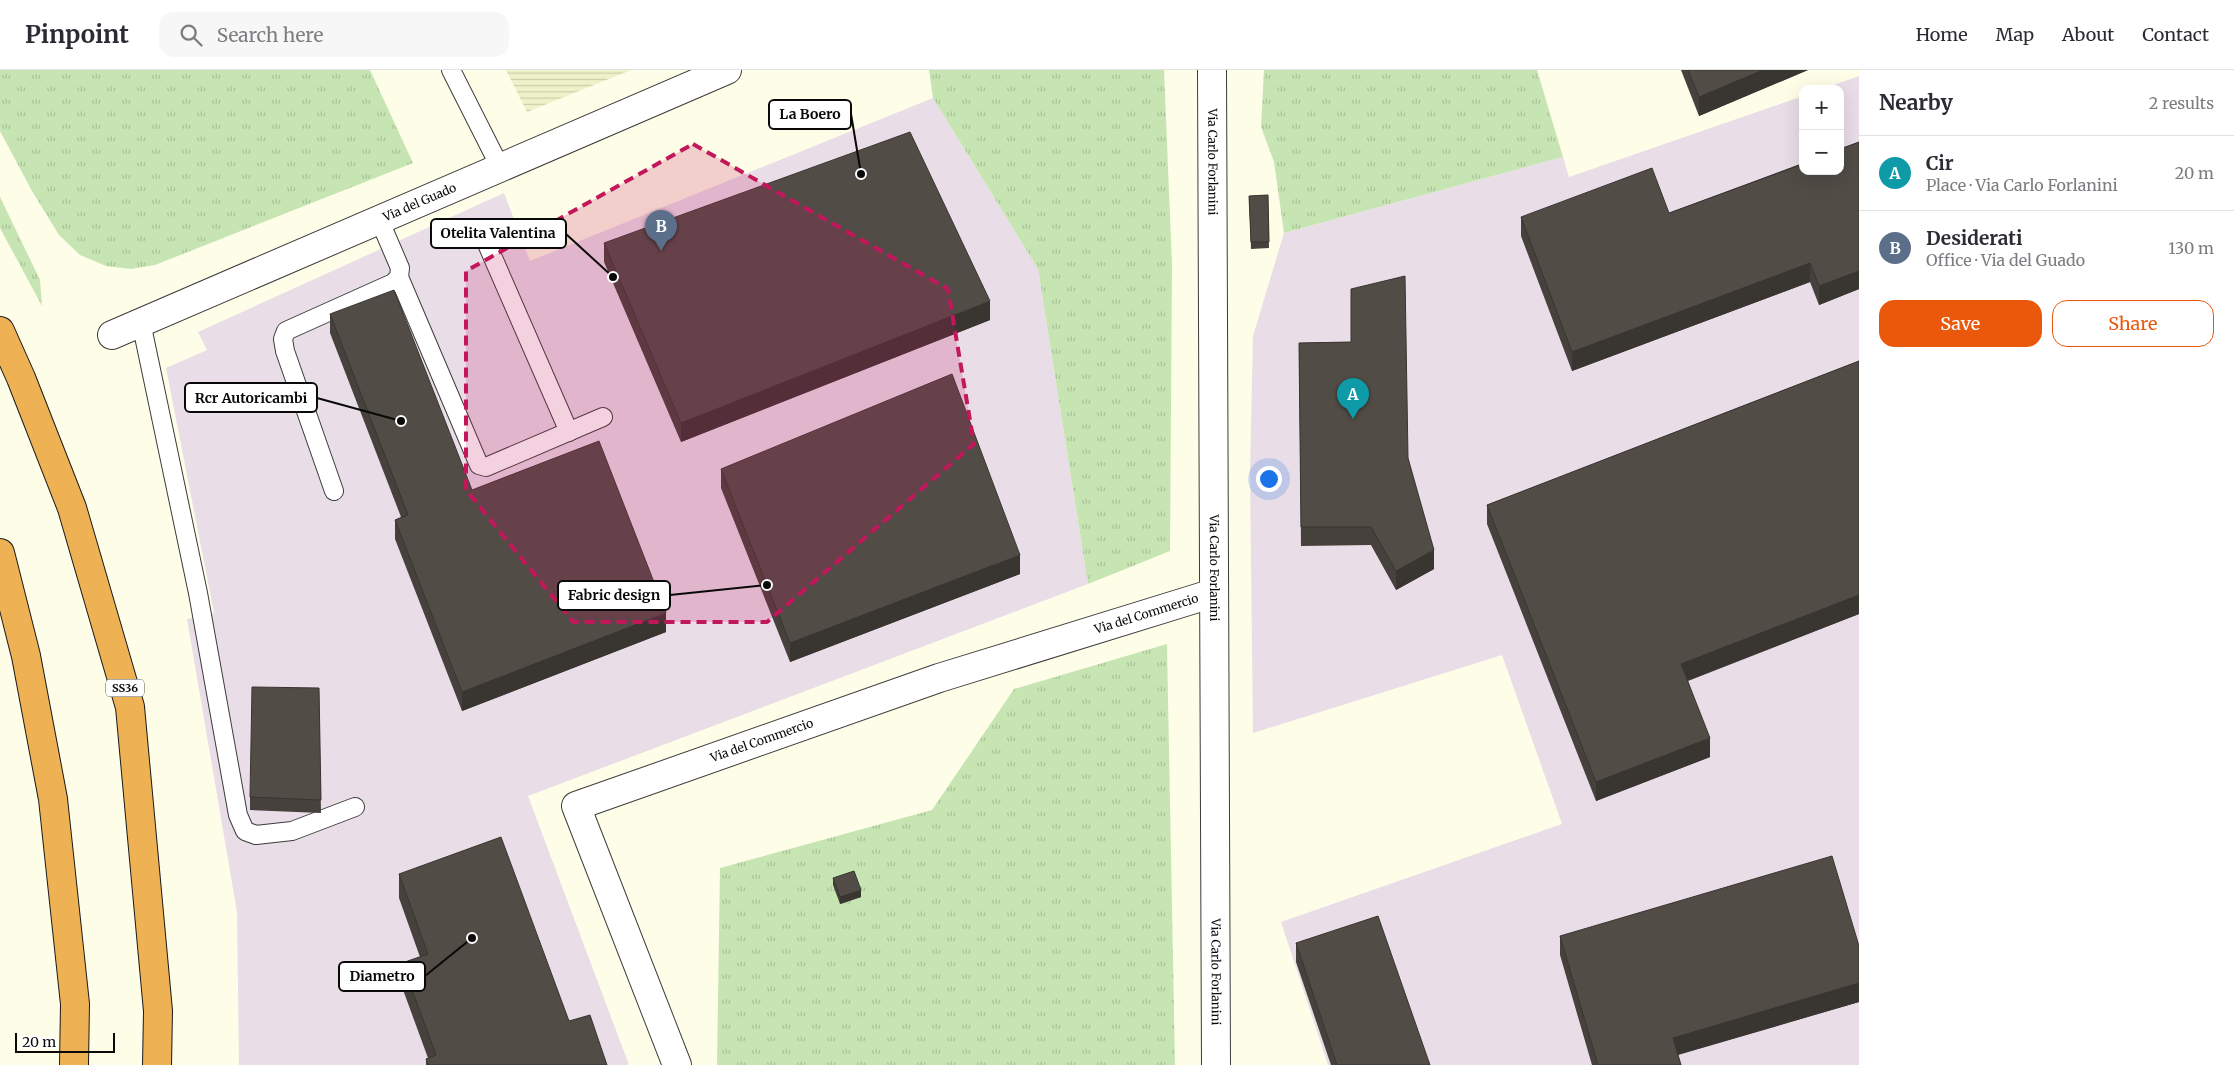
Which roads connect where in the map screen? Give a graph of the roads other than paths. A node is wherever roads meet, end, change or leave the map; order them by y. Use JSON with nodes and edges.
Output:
{"nodes":[{"id":1,"x":451,"y":70,"type":"edge"},
{"id":2,"x":727,"y":70,"type":"edge"},
{"id":3,"x":1212,"y":70,"type":"edge"},
{"id":4,"x":500,"y":167,"type":"junction"},
{"id":5,"x":379,"y":219,"type":"junction"},
{"id":6,"x":487,"y":244,"type":"dead end"},
{"id":7,"x":398,"y":277,"type":"junction"},
{"id":8,"x":141,"y":322,"type":"junction"},
{"id":9,"x":0,"y":331,"type":"edge"},
{"id":10,"x":112,"y":335,"type":"dead end"},
{"id":11,"x":603,"y":417,"type":"dead end"},
{"id":12,"x":569,"y":432,"type":"junction"},
{"id":13,"x":334,"y":492,"type":"dead end"},
{"id":14,"x":0,"y":553,"type":"edge"},
{"id":15,"x":1214,"y":593,"type":"junction"},
{"id":16,"x":355,"y":807,"type":"dead end"},
{"id":17,"x":74,"y":1065,"type":"edge"},
{"id":18,"x":157,"y":1065,"type":"edge"},
{"id":19,"x":677,"y":1065,"type":"edge"},
{"id":20,"x":1216,"y":1065,"type":"edge"}],
"edges":[{"from":1,"to":4,"type":"lane"},
{"from":2,"to":4,"type":"street","name":"Via del Guado"},
{"from":3,"to":15,"type":"street","name":"Via Carlo Forlanini"},
{"from":4,"to":5,"type":"street","name":"Via del Guado"},
{"from":5,"to":7,"type":"lane"},
{"from":5,"to":8,"type":"street","name":"Via del Guado"},
{"from":6,"to":12,"type":"lane"},
{"from":7,"to":12,"type":"lane"},
{"from":7,"to":13,"type":"lane"},
{"from":8,"to":10,"type":"street","name":"Via del Guado"},
{"from":8,"to":16,"type":"lane"},
{"from":9,"to":18,"type":"highway","number":"SS36"},
{"from":11,"to":12,"type":"lane"},
{"from":14,"to":17,"type":"highway"},
{"from":15,"to":19,"type":"street","name":"Via del Commercio"},
{"from":15,"to":20,"type":"street","name":"Via Carlo Forlanini"}]}
